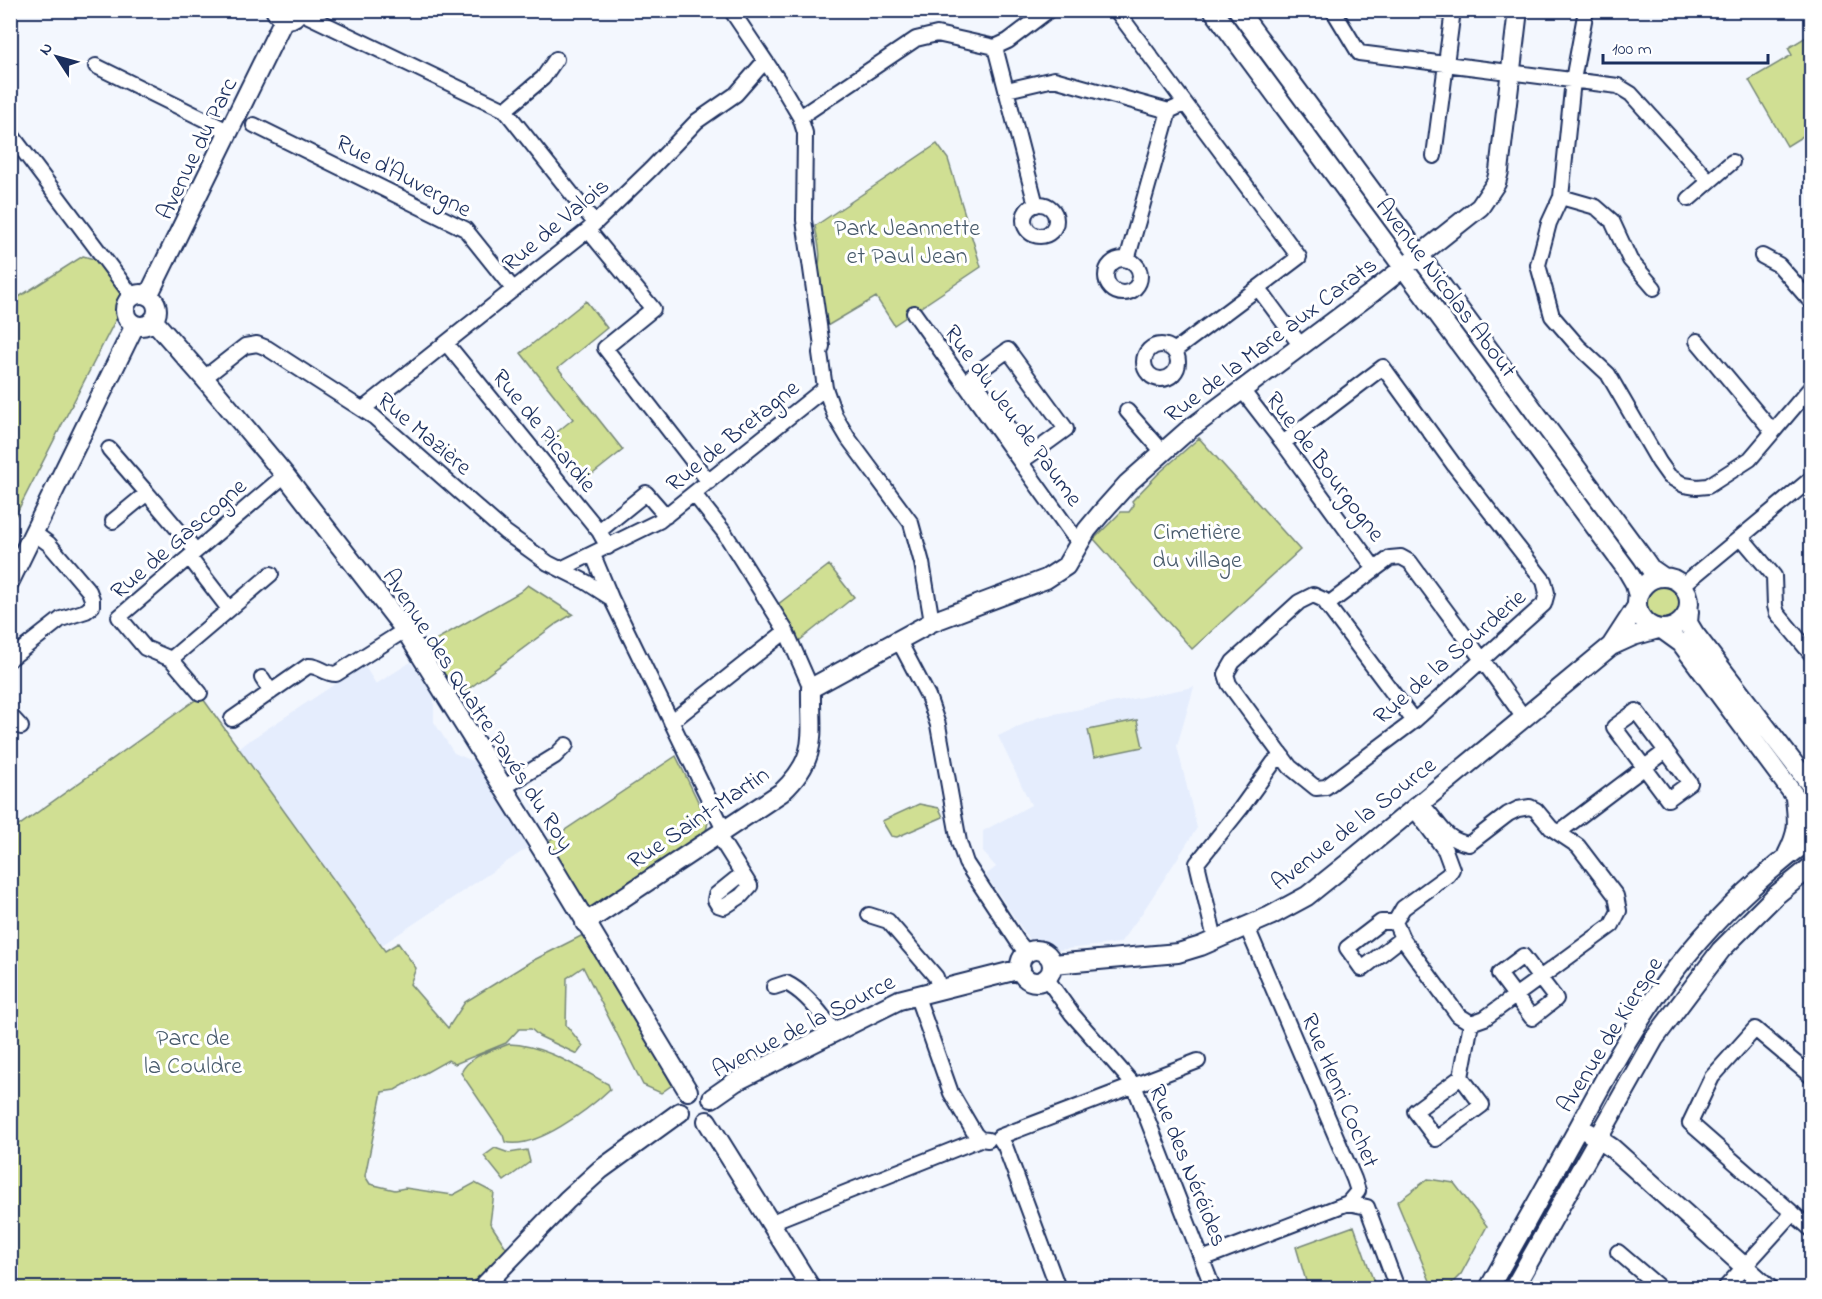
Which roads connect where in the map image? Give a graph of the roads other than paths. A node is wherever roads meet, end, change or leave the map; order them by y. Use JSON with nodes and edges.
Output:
{"nodes":[{"id":1,"x":731,"y":10,"type":"edge"},
{"id":2,"x":1049,"y":10,"type":"edge"},
{"id":3,"x":1116,"y":10,"type":"edge"},
{"id":4,"x":1213,"y":10,"type":"edge"},
{"id":5,"x":1238,"y":10,"type":"edge"},
{"id":6,"x":1333,"y":10,"type":"edge"},
{"id":7,"x":1437,"y":10,"type":"edge"},
{"id":8,"x":1518,"y":10,"type":"edge"},
{"id":9,"x":1586,"y":10,"type":"edge"},
{"id":10,"x":1453,"y":12,"type":"edge"},
{"id":11,"x":290,"y":13,"type":"edge"},
{"id":12,"x":996,"y":47,"type":"junction"},
{"id":13,"x":556,"y":59,"type":"dead end"},
{"id":14,"x":764,"y":62,"type":"junction"},
{"id":15,"x":1446,"y":65,"type":"junction"},
{"id":16,"x":96,"y":66,"type":"dead end"},
{"id":17,"x":1511,"y":72,"type":"junction"},
{"id":18,"x":1573,"y":80,"type":"junction"},
{"id":19,"x":1007,"y":90,"type":"junction"},
{"id":20,"x":1184,"y":104,"type":"junction"},
{"id":21,"x":505,"y":110,"type":"junction"},
{"id":22,"x":1168,"y":111,"type":"junction"},
{"id":23,"x":800,"y":117,"type":"junction"},
{"id":24,"x":254,"y":125,"type":"dead end"},
{"id":25,"x":230,"y":132,"type":"junction"},
{"id":26,"x":10,"y":133,"type":"edge"},
{"id":27,"x":1434,"y":156,"type":"dead end"},
{"id":28,"x":1732,"y":162,"type":"dead end"},
{"id":29,"x":1709,"y":181,"type":"junction"},
{"id":30,"x":1562,"y":197,"type":"junction"},
{"id":31,"x":1689,"y":199,"type":"dead end"},
{"id":32,"x":1036,"y":205,"type":"dead end"},
{"id":33,"x":592,"y":226,"type":"junction"},
{"id":34,"x":1419,"y":256,"type":"junction"},
{"id":35,"x":1761,"y":256,"type":"dead end"},
{"id":36,"x":1128,"y":260,"type":"dead end"},
{"id":37,"x":1403,"y":269,"type":"junction"},
{"id":38,"x":1258,"y":288,"type":"junction"},
{"id":39,"x":1654,"y":288,"type":"dead end"},
{"id":40,"x":513,"y":289,"type":"junction"},
{"id":41,"x":141,"y":297,"type":"junction"},
{"id":42,"x":1812,"y":303,"type":"edge"},
{"id":43,"x":914,"y":313,"type":"dead end"},
{"id":44,"x":153,"y":320,"type":"junction"},
{"id":45,"x":135,"y":325,"type":"junction"},
{"id":46,"x":1697,"y":341,"type":"dead end"},
{"id":47,"x":446,"y":343,"type":"junction"},
{"id":48,"x":1300,"y":346,"type":"junction"},
{"id":49,"x":1174,"y":351,"type":"dead end"},
{"id":50,"x":972,"y":377,"type":"joint"},
{"id":51,"x":204,"y":378,"type":"junction"},
{"id":52,"x":1812,"y":386,"type":"edge"},
{"id":53,"x":825,"y":388,"type":"junction"},
{"id":54,"x":1242,"y":390,"type":"junction"},
{"id":55,"x":363,"y":409,"type":"junction"},
{"id":56,"x":1127,"y":411,"type":"dead end"},
{"id":57,"x":1773,"y":432,"type":"junction"},
{"id":58,"x":1283,"y":443,"type":"junction"},
{"id":59,"x":110,"y":448,"type":"dead end"},
{"id":60,"x":1162,"y":451,"type":"junction"},
{"id":61,"x":285,"y":475,"type":"junction"},
{"id":62,"x":1812,"y":478,"type":"edge"},
{"id":63,"x":709,"y":482,"type":"junction"},
{"id":64,"x":147,"y":493,"type":"junction"},
{"id":65,"x":694,"y":494,"type":"junction"},
{"id":66,"x":666,"y":516,"type":"junction"},
{"id":67,"x":113,"y":522,"type":"dead end"},
{"id":68,"x":599,"y":531,"type":"junction"},
{"id":69,"x":34,"y":533,"type":"junction"},
{"id":70,"x":1741,"y":537,"type":"junction"},
{"id":71,"x":1080,"y":540,"type":"junction"},
{"id":72,"x":608,"y":547,"type":"junction"},
{"id":73,"x":193,"y":554,"type":"junction"},
{"id":74,"x":593,"y":555,"type":"junction"},
{"id":75,"x":561,"y":569,"type":"junction"},
{"id":76,"x":1375,"y":569,"type":"junction"},
{"id":77,"x":271,"y":574,"type":"dead end"},
{"id":78,"x":1663,"y":577,"type":"junction"},
{"id":79,"x":10,"y":581,"type":"edge"},
{"id":80,"x":1683,"y":585,"type":"junction"},
{"id":81,"x":611,"y":598,"type":"junction"},
{"id":82,"x":1638,"y":600,"type":"junction"},
{"id":83,"x":1327,"y":605,"type":"junction"},
{"id":84,"x":230,"y":609,"type":"junction"},
{"id":85,"x":1689,"y":611,"type":"junction"},
{"id":86,"x":932,"y":622,"type":"junction"},
{"id":87,"x":1661,"y":629,"type":"junction"},
{"id":88,"x":405,"y":630,"type":"junction"},
{"id":89,"x":786,"y":631,"type":"junction"},
{"id":90,"x":898,"y":639,"type":"junction"},
{"id":91,"x":1611,"y":646,"type":"junction"},
{"id":92,"x":1812,"y":655,"type":"edge"},
{"id":93,"x":10,"y":659,"type":"edge"},
{"id":94,"x":171,"y":659,"type":"junction"},
{"id":95,"x":1482,"y":660,"type":"junction"},
{"id":96,"x":262,"y":678,"type":"dead end"},
{"id":97,"x":811,"y":688,"type":"junction"},
{"id":98,"x":271,"y":692,"type":"junction"},
{"id":99,"x":200,"y":693,"type":"dead end"},
{"id":100,"x":10,"y":715,"type":"edge"},
{"id":101,"x":1524,"y":718,"type":"junction"},
{"id":102,"x":232,"y":719,"type":"dead end"},
{"id":103,"x":1414,"y":721,"type":"junction"},
{"id":104,"x":671,"y":722,"type":"junction"},
{"id":105,"x":21,"y":727,"type":"dead end"},
{"id":106,"x":566,"y":745,"type":"dead end"},
{"id":107,"x":1666,"y":751,"type":"junction"},
{"id":108,"x":1283,"y":757,"type":"junction"},
{"id":109,"x":1645,"y":768,"type":"junction"},
{"id":110,"x":1812,"y":787,"type":"edge"},
{"id":111,"x":503,"y":788,"type":"junction"},
{"id":112,"x":1794,"y":796,"type":"junction"},
{"id":113,"x":1417,"y":806,"type":"junction"},
{"id":114,"x":1812,"y":819,"type":"edge"},
{"id":115,"x":721,"y":832,"type":"junction"},
{"id":116,"x":1558,"y":832,"type":"junction"},
{"id":117,"x":1812,"y":838,"type":"edge"},
{"id":118,"x":1451,"y":846,"type":"junction"},
{"id":119,"x":1812,"y":854,"type":"edge"},
{"id":120,"x":1784,"y":861,"type":"junction"},
{"id":121,"x":1812,"y":866,"type":"edge"},
{"id":122,"x":742,"y":874,"type":"dead end"},
{"id":123,"x":869,"y":915,"type":"dead end"},
{"id":124,"x":1395,"y":922,"type":"junction"},
{"id":125,"x":585,"y":923,"type":"junction"},
{"id":126,"x":1247,"y":927,"type":"junction"},
{"id":127,"x":1402,"y":938,"type":"junction"},
{"id":128,"x":1215,"y":939,"type":"junction"},
{"id":129,"x":1721,"y":950,"type":"junction"},
{"id":130,"x":1024,"y":961,"type":"junction"},
{"id":131,"x":1050,"y":971,"type":"junction"},
{"id":132,"x":1539,"y":978,"type":"junction"},
{"id":133,"x":774,"y":987,"type":"dead end"},
{"id":134,"x":939,"y":988,"type":"junction"},
{"id":135,"x":916,"y":994,"type":"junction"},
{"id":136,"x":1515,"y":996,"type":"junction"},
{"id":137,"x":1471,"y":1023,"type":"junction"},
{"id":138,"x":834,"y":1032,"type":"junction"},
{"id":139,"x":1198,"y":1061,"type":"dead end"},
{"id":140,"x":1461,"y":1077,"type":"junction"},
{"id":141,"x":1812,"y":1077,"type":"edge"},
{"id":142,"x":1134,"y":1085,"type":"junction"},
{"id":143,"x":688,"y":1091,"type":"junction"},
{"id":144,"x":712,"y":1098,"type":"junction"},
{"id":145,"x":680,"y":1112,"type":"junction"},
{"id":146,"x":707,"y":1121,"type":"junction"},
{"id":147,"x":1578,"y":1127,"type":"junction"},
{"id":148,"x":999,"y":1137,"type":"junction"},
{"id":149,"x":1598,"y":1137,"type":"junction"},
{"id":150,"x":980,"y":1139,"type":"junction"},
{"id":151,"x":1348,"y":1203,"type":"junction"},
{"id":152,"x":1793,"y":1213,"type":"junction"},
{"id":153,"x":769,"y":1223,"type":"junction"},
{"id":154,"x":1812,"y":1230,"type":"edge"},
{"id":155,"x":1618,"y":1252,"type":"dead end"},
{"id":156,"x":1202,"y":1259,"type":"junction"},
{"id":157,"x":1744,"y":1267,"type":"junction"},
{"id":158,"x":482,"y":1288,"type":"edge"},
{"id":159,"x":812,"y":1288,"type":"edge"},
{"id":160,"x":1058,"y":1288,"type":"edge"},
{"id":161,"x":1213,"y":1288,"type":"edge"},
{"id":162,"x":1397,"y":1288,"type":"edge"},
{"id":163,"x":1489,"y":1288,"type":"edge"},
{"id":164,"x":1514,"y":1288,"type":"edge"},
{"id":165,"x":1660,"y":1288,"type":"edge"},
{"id":166,"x":1725,"y":1288,"type":"edge"},
{"id":167,"x":1768,"y":1288,"type":"edge"}],
"edges":[{"from":1,"to":14,"type":"street"},
{"from":2,"to":12,"type":"street"},
{"from":3,"to":20,"type":"street"},
{"from":4,"to":37,"type":"street","name":"Avenue Nicolas About"},
{"from":5,"to":34,"type":"street","name":"Avenue Nicolas About"},
{"from":6,"to":15,"type":"street"},
{"from":7,"to":10,"type":"street"},
{"from":8,"to":17,"type":"street","name":"Rue de la Mare aux Carats"},
{"from":9,"to":18,"type":"street"},
{"from":10,"to":15,"type":"street"},
{"from":11,"to":21,"type":"street"},
{"from":11,"to":25,"type":"street","name":"Avenue du Parc"},
{"from":12,"to":19,"type":"street"},
{"from":12,"to":23,"type":"street"},
{"from":13,"to":21,"type":"street"},
{"from":14,"to":23,"type":"street"},
{"from":14,"to":33,"type":"street","name":"Rue de Valois"},
{"from":15,"to":17,"type":"street"},
{"from":15,"to":27,"type":"street"},
{"from":16,"to":25,"type":"street"},
{"from":17,"to":18,"type":"street"},
{"from":17,"to":34,"type":"street","name":"Rue de la Mare aux Carats"},
{"from":18,"to":29,"type":"street"},
{"from":18,"to":30,"type":"street"},
{"from":19,"to":22,"type":"street"},
{"from":19,"to":32,"type":"street"},
{"from":20,"to":22,"type":"street"},
{"from":20,"to":38,"type":"street"},
{"from":21,"to":33,"type":"street"},
{"from":22,"to":36,"type":"street"},
{"from":23,"to":53,"type":"street"},
{"from":24,"to":40,"type":"street","name":"Rue d'Auvergne"},
{"from":25,"to":41,"type":"street","name":"Avenue du Parc"},
{"from":26,"to":41,"type":"street"},
{"from":28,"to":29,"type":"street"},
{"from":29,"to":31,"type":"street"},
{"from":30,"to":39,"type":"street"},
{"from":30,"to":57,"type":"street"},
{"from":33,"to":40,"type":"street","name":"Rue de Valois"},
{"from":33,"to":63,"type":"street"},
{"from":34,"to":37,"type":"street","name":"Rue de la Mare aux Carats"},
{"from":34,"to":78,"type":"street","name":"Avenue Nicolas About"},
{"from":35,"to":42,"type":"street"},
{"from":37,"to":48,"type":"street","name":"Rue de la Mare aux Carats"},
{"from":37,"to":82,"type":"street","name":"Avenue Nicolas About"},
{"from":38,"to":48,"type":"street"},
{"from":38,"to":49,"type":"street"},
{"from":40,"to":47,"type":"street","name":"Rue de Valois"},
{"from":41,"to":44,"type":"street"},
{"from":41,"to":45,"type":"street"},
{"from":43,"to":71,"type":"street","name":"Rue du Jeu de Paume"},
{"from":44,"to":45,"type":"street"},
{"from":44,"to":51,"type":"street","name":"Avenue des Quatre Pavés du Roy"},
{"from":45,"to":69,"type":"street"},
{"from":46,"to":57,"type":"street"},
{"from":47,"to":55,"type":"street","name":"Rue de Valois"},
{"from":47,"to":68,"type":"street","name":"Rue de Picardie"},
{"from":48,"to":54,"type":"street","name":"Rue de la Mare aux Carats"},
{"from":50,"to":50,"type":"street"},
{"from":51,"to":55,"type":"street","name":"Rue Mazière"},
{"from":51,"to":61,"type":"street","name":"Avenue des Quatre Pavés du Roy"},
{"from":52,"to":57,"type":"street"},
{"from":53,"to":63,"type":"street","name":"Rue de Bretagne"},
{"from":53,"to":86,"type":"street"},
{"from":54,"to":58,"type":"street","name":"Rue de Bourgogne"},
{"from":54,"to":60,"type":"street","name":"Rue de la Mare aux Carats"},
{"from":55,"to":75,"type":"street","name":"Rue Mazière"},
{"from":56,"to":60,"type":"street"},
{"from":58,"to":76,"type":"street","name":"Rue de Bourgogne"},
{"from":58,"to":95,"type":"street","name":"Rue de la Sourderie"},
{"from":59,"to":64,"type":"street"},
{"from":60,"to":71,"type":"street","name":"Rue de la Mare aux Carats"},
{"from":61,"to":73,"type":"street","name":"Rue de Gascogne"},
{"from":61,"to":88,"type":"street","name":"Avenue des Quatre Pavés du Roy"},
{"from":62,"to":70,"type":"street"},
{"from":63,"to":65,"type":"street","name":"Rue de Bretagne"},
{"from":64,"to":67,"type":"street"},
{"from":64,"to":73,"type":"street"},
{"from":65,"to":66,"type":"street","name":"Rue de Bretagne"},
{"from":65,"to":89,"type":"street"},
{"from":66,"to":68,"type":"street","name":"Rue de Bretagne"},
{"from":66,"to":72,"type":"street","name":"Rue de Bretagne"},
{"from":68,"to":72,"type":"street","name":"Rue de Picardie"},
{"from":69,"to":79,"type":"street"},
{"from":69,"to":93,"type":"street"},
{"from":70,"to":80,"type":"street"},
{"from":70,"to":92,"type":"street"},
{"from":71,"to":86,"type":"street","name":"Rue de la Mare aux Carats"},
{"from":72,"to":74,"type":"street","name":"Rue de Bretagne"},
{"from":73,"to":84,"type":"street"},
{"from":73,"to":94,"type":"street","name":"Rue de Gascogne"},
{"from":74,"to":75,"type":"street","name":"Rue de Bretagne"},
{"from":74,"to":81,"type":"street"},
{"from":75,"to":81,"type":"street","name":"Rue Mazière"},
{"from":76,"to":83,"type":"street"},
{"from":76,"to":95,"type":"street"},
{"from":77,"to":84,"type":"street"},
{"from":78,"to":80,"type":"street","name":"Avenue Nicolas About"},
{"from":78,"to":82,"type":"street"},
{"from":80,"to":85,"type":"street"},
{"from":81,"to":104,"type":"street"},
{"from":82,"to":87,"type":"street","name":"Avenue Nicolas About"},
{"from":82,"to":91,"type":"street","name":"Avenue de la Source"},
{"from":83,"to":103,"type":"street"},
{"from":83,"to":108,"type":"street"},
{"from":84,"to":94,"type":"street"},
{"from":85,"to":87,"type":"street"},
{"from":85,"to":110,"type":"street"},
{"from":86,"to":90,"type":"street","name":"Rue de la Mare aux Carats"},
{"from":87,"to":91,"type":"street","name":"Avenue de la Source"},
{"from":87,"to":112,"type":"street","name":"Avenue Nicolas About"},
{"from":88,"to":98,"type":"street"},
{"from":88,"to":111,"type":"street","name":"Avenue des Quatre Pavés du Roy"},
{"from":89,"to":97,"type":"street"},
{"from":89,"to":104,"type":"street"},
{"from":90,"to":97,"type":"street","name":"Rue de la Mare aux Carats"},
{"from":90,"to":130,"type":"street"},
{"from":91,"to":101,"type":"street","name":"Avenue de la Source"},
{"from":94,"to":99,"type":"street"},
{"from":95,"to":101,"type":"street"},
{"from":95,"to":103,"type":"street","name":"Rue de la Sourderie"},
{"from":96,"to":98,"type":"street"},
{"from":97,"to":115,"type":"street","name":"Rue Saint-Martin"},
{"from":98,"to":102,"type":"street"},
{"from":100,"to":105,"type":"street"},
{"from":101,"to":113,"type":"street","name":"Avenue de la Source"},
{"from":103,"to":108,"type":"street","name":"Rue de la Sourderie"},
{"from":104,"to":115,"type":"street"},
{"from":106,"to":111,"type":"street"},
{"from":107,"to":109,"type":"street"},
{"from":107,"to":109,"type":"street"},
{"from":107,"to":109,"type":"street"},
{"from":108,"to":128,"type":"street"},
{"from":109,"to":116,"type":"street"},
{"from":111,"to":125,"type":"street","name":"Avenue des Quatre Pavés du Roy"},
{"from":112,"to":114,"type":"street","name":"Avenue Nicolas About"},
{"from":112,"to":120,"type":"street"},
{"from":113,"to":118,"type":"street"},
{"from":113,"to":126,"type":"street","name":"Avenue de la Source"},
{"from":115,"to":122,"type":"street"},
{"from":115,"to":125,"type":"street","name":"Rue Saint-Martin"},
{"from":116,"to":118,"type":"street"},
{"from":116,"to":132,"type":"street"},
{"from":117,"to":120,"type":"street","name":"Avenue de Kierspe"},
{"from":118,"to":124,"type":"street"},
{"from":119,"to":129,"type":"street"},
{"from":120,"to":147,"type":"street","name":"Avenue de Kierspe"},
{"from":121,"to":129,"type":"street","name":"Avenue de Kierspe"},
{"from":123,"to":134,"type":"street"},
{"from":124,"to":127,"type":"street"},
{"from":124,"to":127,"type":"street"},
{"from":125,"to":143,"type":"street","name":"Avenue des Quatre Pavés du Roy"},
{"from":126,"to":128,"type":"street","name":"Avenue de la Source"},
{"from":126,"to":151,"type":"street","name":"Rue Henri Cochet"},
{"from":127,"to":137,"type":"street"},
{"from":128,"to":131,"type":"street","name":"Avenue de la Source"},
{"from":129,"to":149,"type":"street","name":"Avenue de Kierspe"},
{"from":130,"to":131,"type":"street"},
{"from":130,"to":131,"type":"street"},
{"from":130,"to":134,"type":"street","name":"Avenue de la Source"},
{"from":131,"to":142,"type":"street","name":"Rue des Néréides"},
{"from":132,"to":136,"type":"street"},
{"from":132,"to":136,"type":"street"},
{"from":132,"to":136,"type":"street"},
{"from":133,"to":138,"type":"street"},
{"from":134,"to":135,"type":"street","name":"Avenue de la Source"},
{"from":135,"to":138,"type":"street","name":"Avenue de la Source"},
{"from":135,"to":150,"type":"street"},
{"from":136,"to":137,"type":"street"},
{"from":137,"to":140,"type":"street"},
{"from":138,"to":144,"type":"street","name":"Avenue de la Source"},
{"from":139,"to":142,"type":"street"},
{"from":140,"to":140,"type":"street"},
{"from":141,"to":152,"type":"street"},
{"from":142,"to":148,"type":"street"},
{"from":142,"to":156,"type":"street","name":"Rue des Néréides"},
{"from":143,"to":144,"type":"street"},
{"from":143,"to":145,"type":"street"},
{"from":144,"to":146,"type":"street"},
{"from":145,"to":146,"type":"street"},
{"from":145,"to":158,"type":"street"},
{"from":146,"to":153,"type":"street"},
{"from":147,"to":149,"type":"street"},
{"from":147,"to":163,"type":"street","name":"Avenue de Kierspe"},
{"from":148,"to":150,"type":"street"},
{"from":148,"to":160,"type":"street"},
{"from":149,"to":157,"type":"street"},
{"from":149,"to":164,"type":"street","name":"Avenue de Kierspe"},
{"from":150,"to":153,"type":"street"},
{"from":151,"to":156,"type":"street"},
{"from":151,"to":162,"type":"street","name":"Rue Henri Cochet"},
{"from":152,"to":154,"type":"street"},
{"from":152,"to":157,"type":"street"},
{"from":153,"to":159,"type":"street"},
{"from":155,"to":165,"type":"street"},
{"from":156,"to":161,"type":"street","name":"Rue des Néréides"},
{"from":157,"to":166,"type":"street"},
{"from":157,"to":167,"type":"street"}]}
